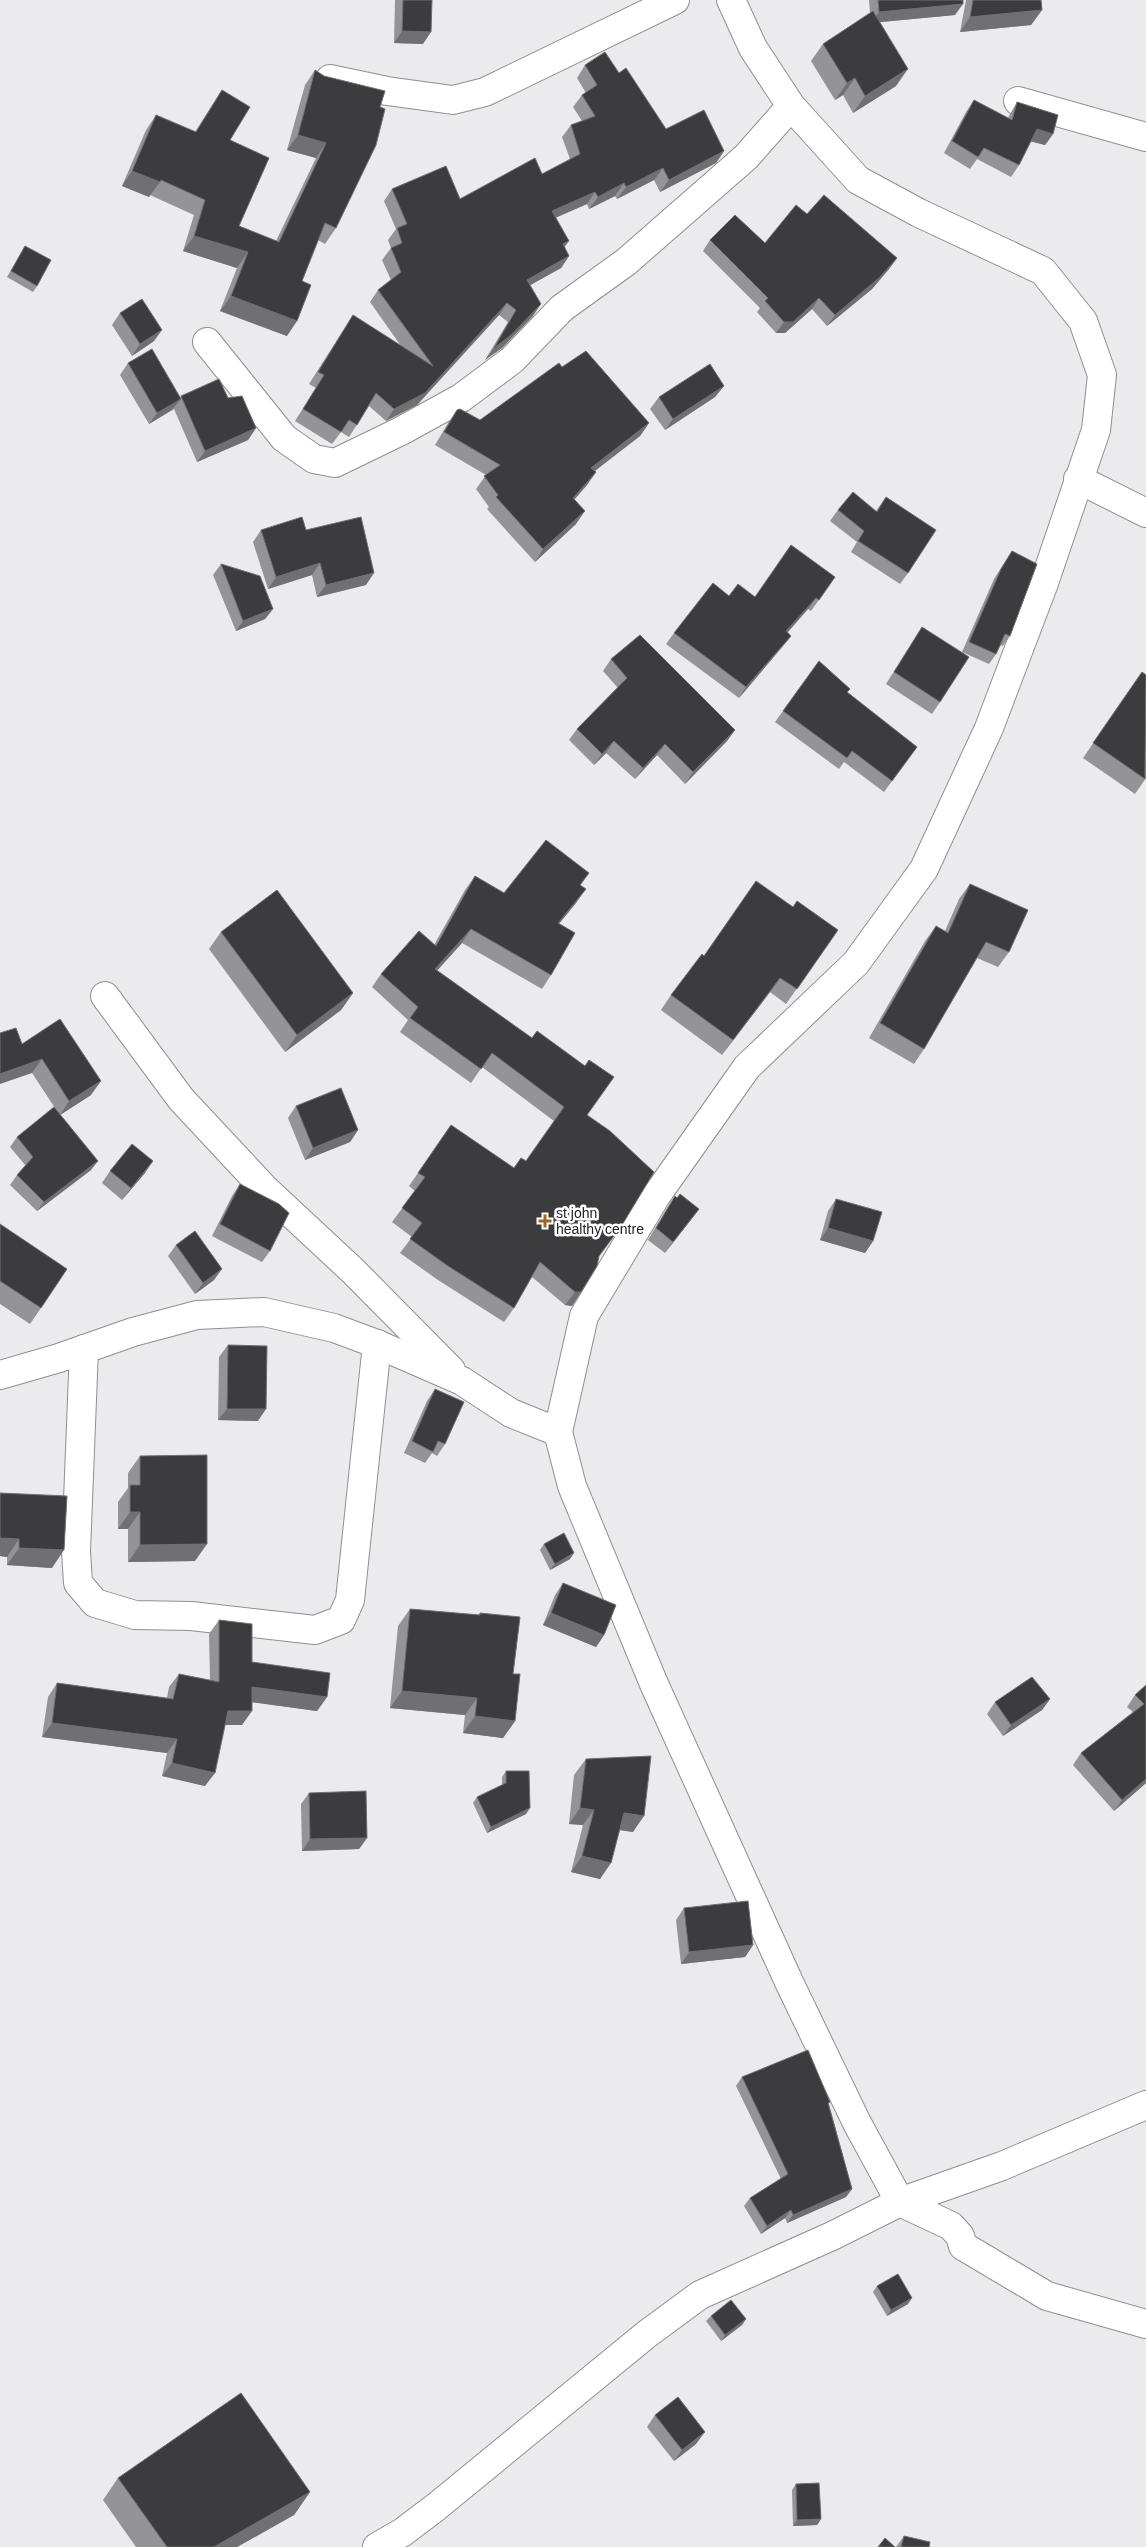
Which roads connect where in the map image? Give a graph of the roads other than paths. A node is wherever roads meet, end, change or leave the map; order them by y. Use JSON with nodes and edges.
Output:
{"nodes":[{"id":1,"x":675,"y":0,"type":"edge"},
{"id":2,"x":731,"y":0,"type":"edge"},
{"id":3,"x":317,"y":76,"type":"edge"},
{"id":4,"x":1018,"y":101,"type":"edge"},
{"id":5,"x":791,"y":106,"type":"junction"},
{"id":6,"x":1146,"y":137,"type":"edge"},
{"id":7,"x":207,"y":342,"type":"dead end"},
{"id":8,"x":1078,"y":479,"type":"junction"},
{"id":9,"x":1146,"y":513,"type":"edge"},
{"id":10,"x":105,"y":996,"type":"dead end"},
{"id":11,"x":377,"y":1344,"type":"junction"},
{"id":12,"x":84,"y":1349,"type":"junction"},
{"id":13,"x":0,"y":1375,"type":"edge"},
{"id":14,"x":462,"y":1381,"type":"junction"},
{"id":15,"x":558,"y":1432,"type":"junction"},
{"id":16,"x":1146,"y":2105,"type":"edge"},
{"id":17,"x":900,"y":2202,"type":"junction"},
{"id":18,"x":1146,"y":2324,"type":"edge"},
{"id":19,"x":377,"y":2547,"type":"edge"}],
"edges":[{"from":1,"to":3,"type":"street"},
{"from":2,"to":5,"type":"street"},
{"from":4,"to":6,"type":"street"},
{"from":5,"to":7,"type":"street"},
{"from":5,"to":8,"type":"street"},
{"from":8,"to":9,"type":"street"},
{"from":8,"to":15,"type":"street"},
{"from":10,"to":14,"type":"street"},
{"from":11,"to":12,"type":"street"},
{"from":11,"to":12,"type":"street"},
{"from":11,"to":14,"type":"street"},
{"from":12,"to":13,"type":"street"},
{"from":14,"to":15,"type":"street"},
{"from":15,"to":17,"type":"street"},
{"from":16,"to":17,"type":"street"},
{"from":17,"to":18,"type":"street"},
{"from":17,"to":19,"type":"street"}]}
